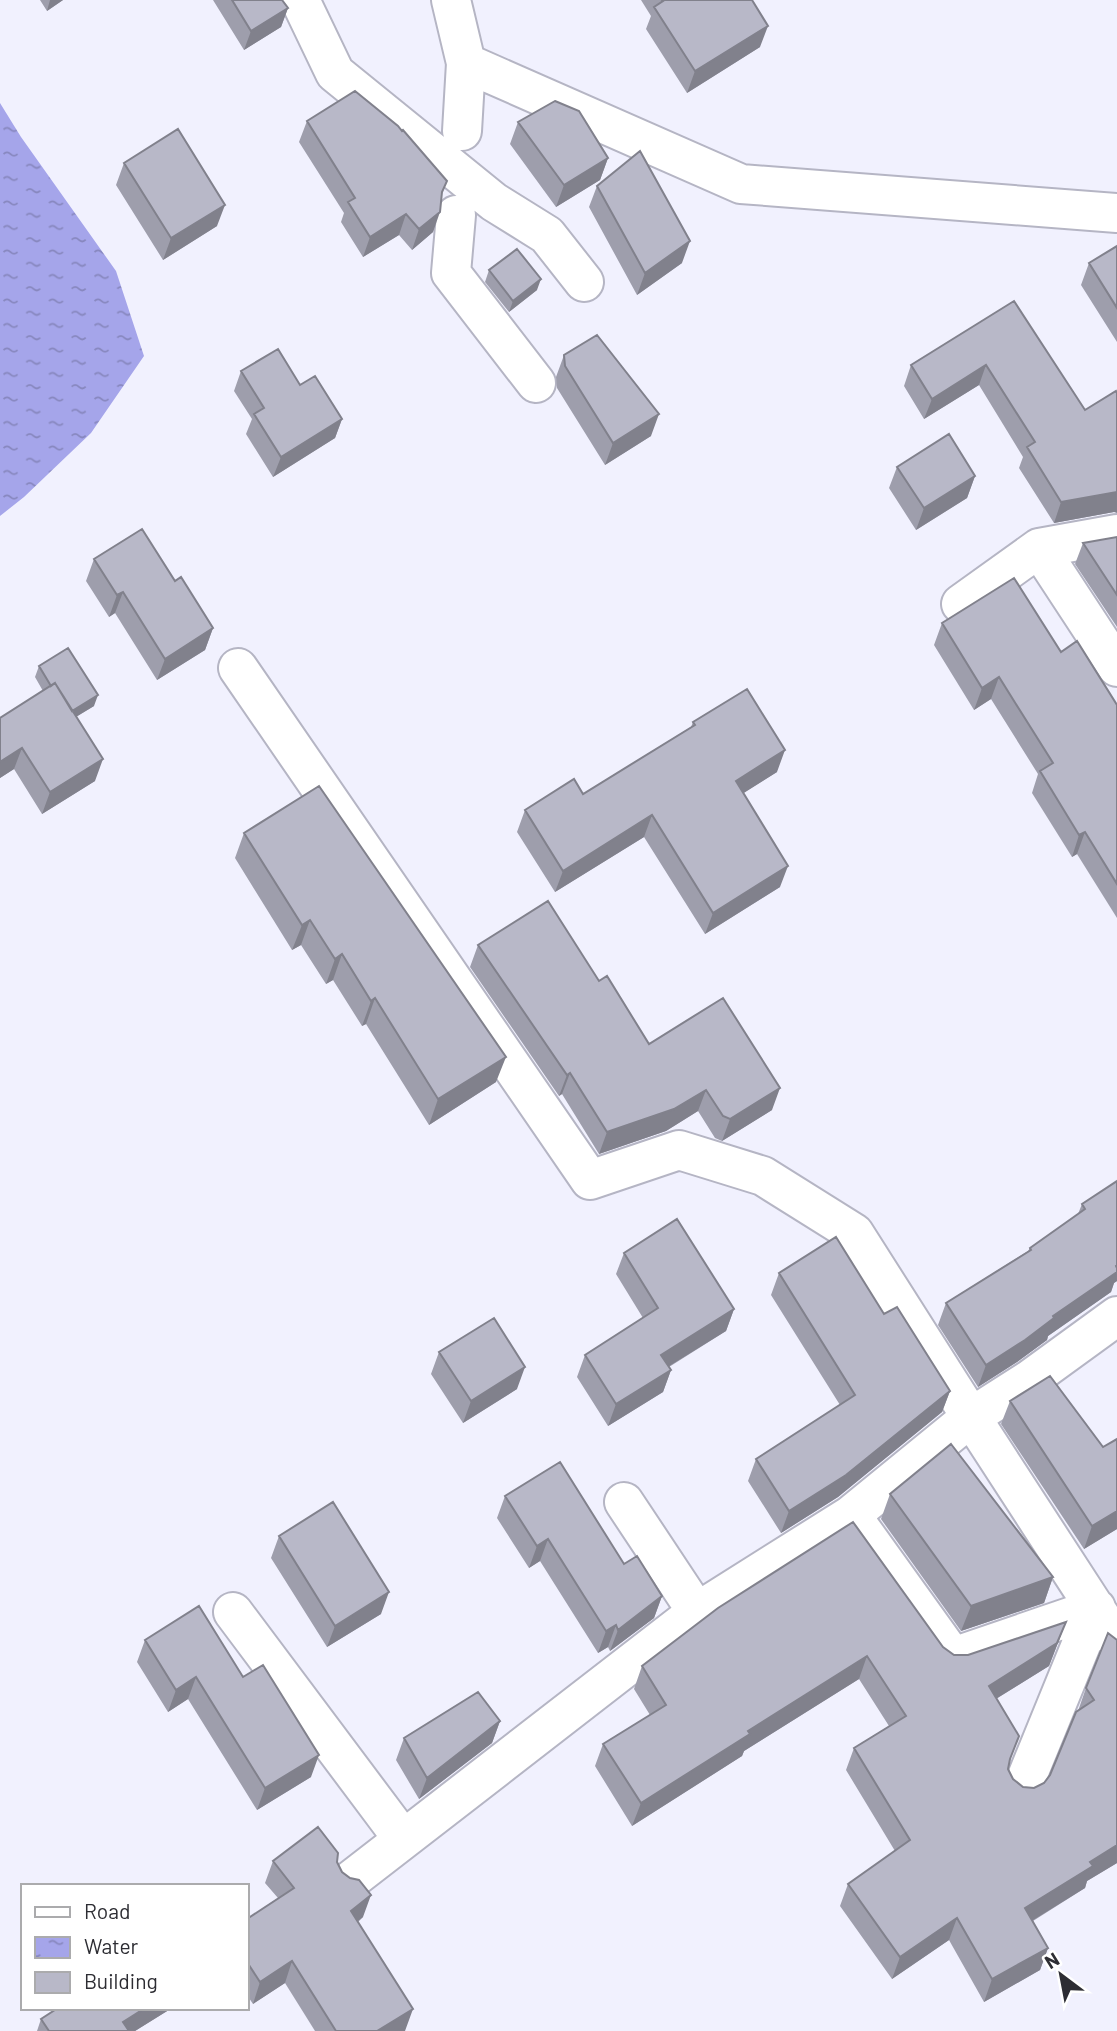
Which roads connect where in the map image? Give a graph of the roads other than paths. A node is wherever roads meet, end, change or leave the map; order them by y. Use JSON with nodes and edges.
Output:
{"nodes":[{"id":1,"x":300,"y":0,"type":"edge"},
{"id":2,"x":451,"y":0,"type":"edge"},
{"id":3,"x":466,"y":63,"type":"junction"},
{"id":4,"x":462,"y":131,"type":"dead end"},
{"id":5,"x":1117,"y":213,"type":"edge"},
{"id":6,"x":456,"y":215,"type":"dead end"},
{"id":7,"x":584,"y":282,"type":"dead end"},
{"id":8,"x":536,"y":383,"type":"dead end"},
{"id":9,"x":1117,"y":534,"type":"edge"},
{"id":10,"x":1039,"y":548,"type":"junction"},
{"id":11,"x":961,"y":604,"type":"dead end"},
{"id":12,"x":1117,"y":667,"type":"edge"},
{"id":13,"x":238,"y":668,"type":"dead end"},
{"id":14,"x":1117,"y":1316,"type":"edge"},
{"id":15,"x":971,"y":1418,"type":"junction"},
{"id":16,"x":624,"y":1502,"type":"dead end"},
{"id":17,"x":851,"y":1515,"type":"junction"},
{"id":18,"x":1096,"y":1608,"type":"junction"},
{"id":19,"x":233,"y":1612,"type":"dead end"},
{"id":20,"x":697,"y":1612,"type":"junction"},
{"id":21,"x":1117,"y":1642,"type":"edge"},
{"id":22,"x":1022,"y":1789,"type":"edge"},
{"id":23,"x":403,"y":1839,"type":"junction"},
{"id":24,"x":351,"y":1880,"type":"edge"}],
"edges":[{"from":1,"to":7,"type":"street"},
{"from":2,"to":3,"type":"street"},
{"from":3,"to":4,"type":"street"},
{"from":3,"to":5,"type":"street"},
{"from":6,"to":8,"type":"street"},
{"from":9,"to":10,"type":"street"},
{"from":10,"to":11,"type":"street"},
{"from":10,"to":12,"type":"street"},
{"from":13,"to":15,"type":"street"},
{"from":14,"to":15,"type":"street"},
{"from":15,"to":17,"type":"street"},
{"from":15,"to":18,"type":"street"},
{"from":16,"to":20,"type":"street"},
{"from":17,"to":18,"type":"street"},
{"from":17,"to":20,"type":"street"},
{"from":18,"to":21,"type":"street"},
{"from":18,"to":22,"type":"street"},
{"from":19,"to":23,"type":"street"},
{"from":20,"to":23,"type":"street"},
{"from":23,"to":24,"type":"street"}]}
